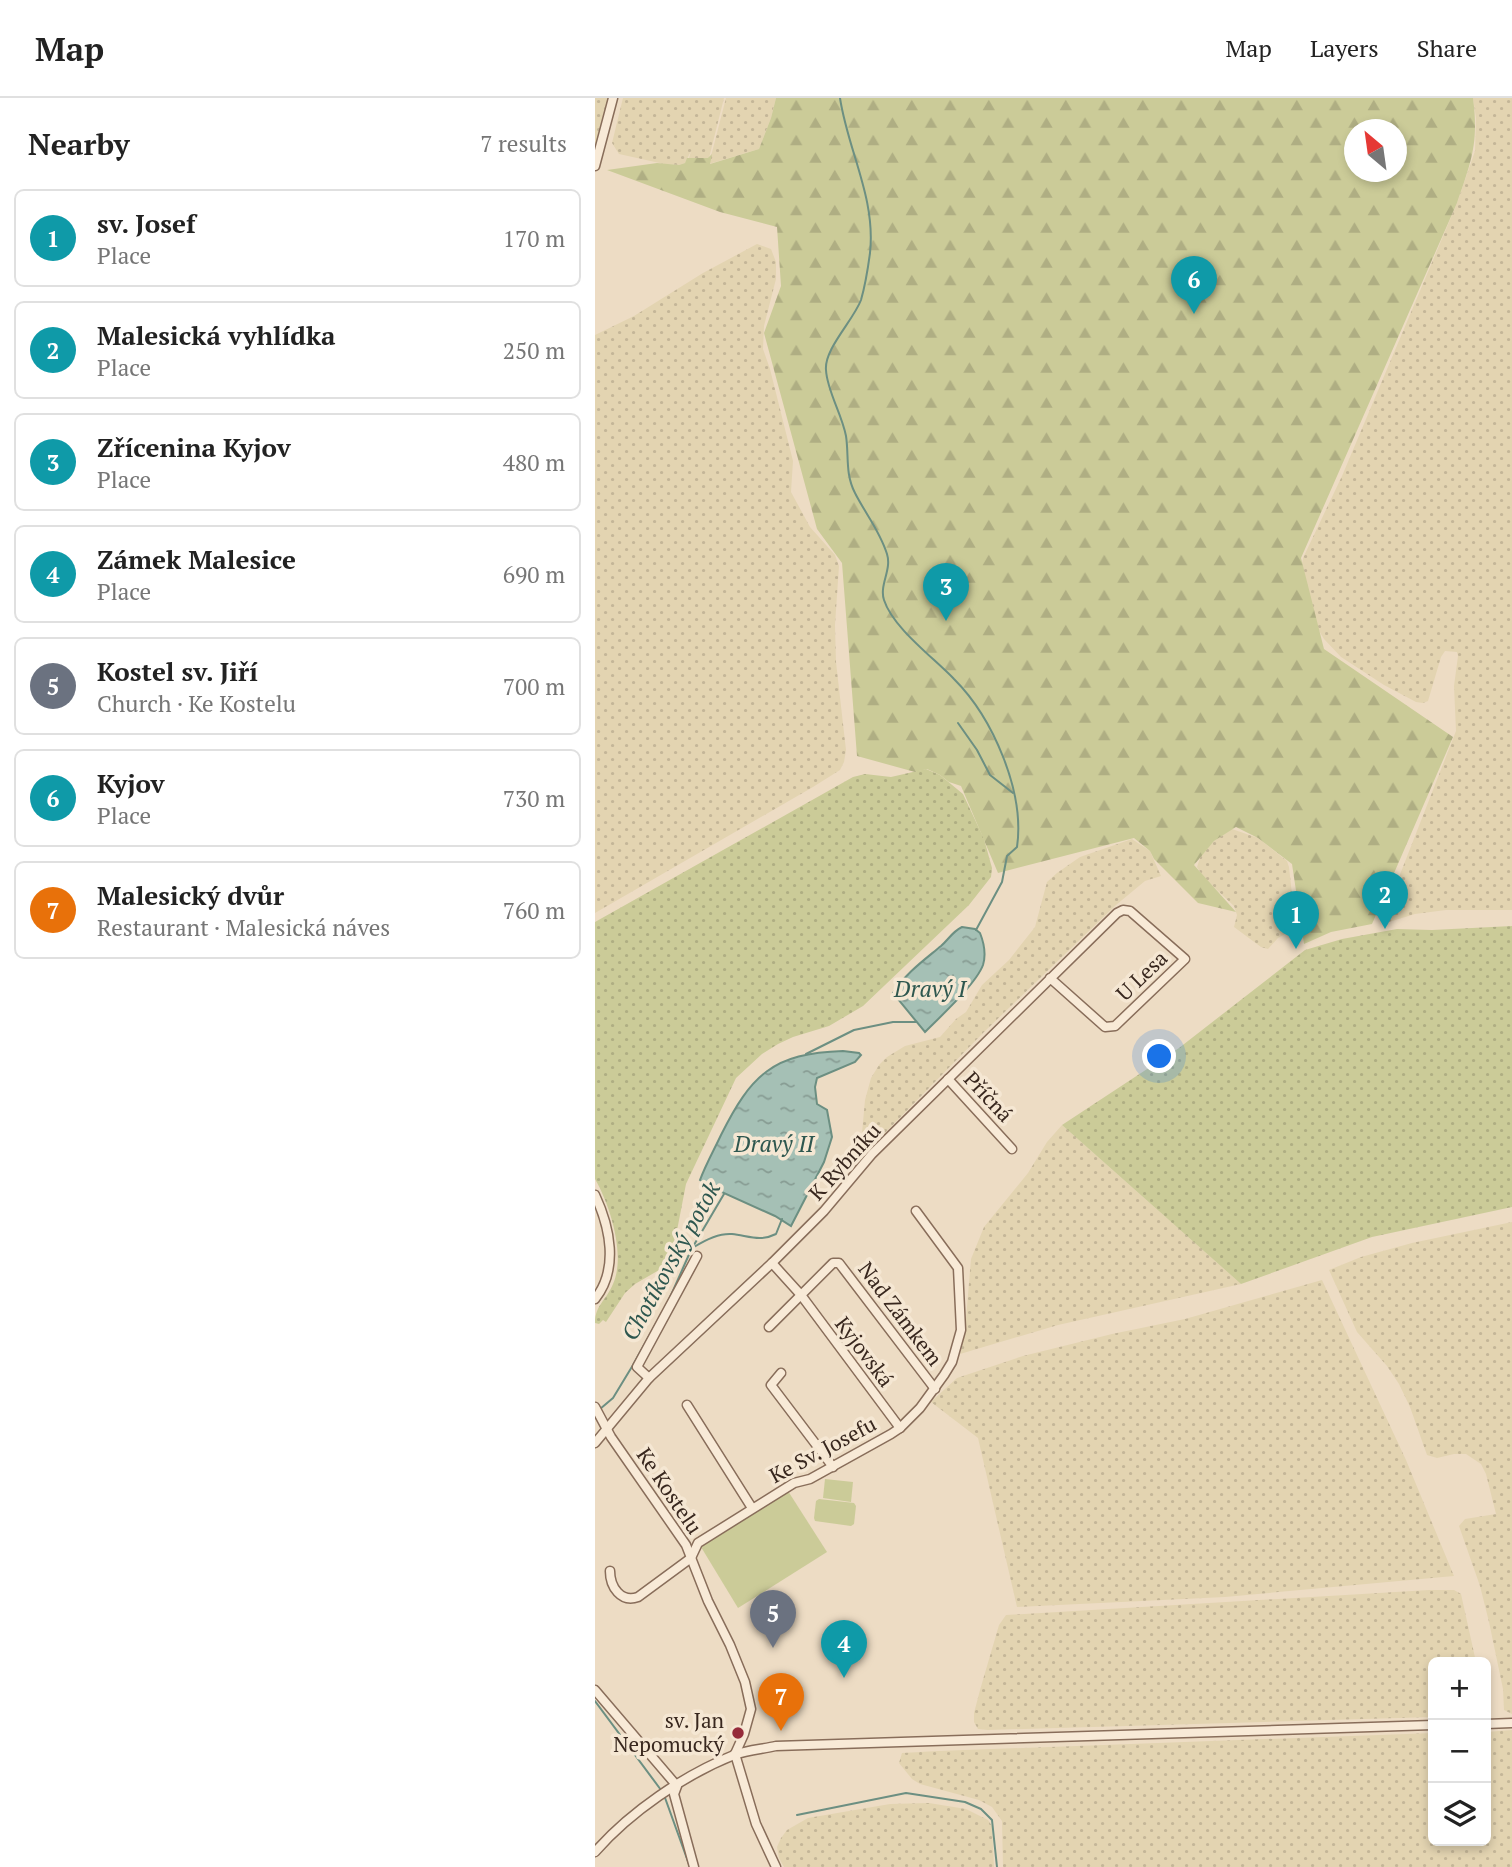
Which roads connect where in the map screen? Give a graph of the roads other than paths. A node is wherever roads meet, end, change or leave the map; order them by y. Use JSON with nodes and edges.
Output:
{"nodes":[{"id":1,"x":613,"y":98,"type":"edge"},
{"id":2,"x":595,"y":166,"type":"edge"},
{"id":3,"x":1050,"y":978,"type":"junction"},
{"id":4,"x":948,"y":1079,"type":"junction"},
{"id":5,"x":1011,"y":1131,"type":"dead end"},
{"id":6,"x":1003,"y":1139,"type":"junction"},
{"id":7,"x":1012,"y":1149,"type":"dead end"},
{"id":8,"x":595,"y":1195,"type":"edge"},
{"id":9,"x":916,"y":1211,"type":"dead end"},
{"id":10,"x":697,"y":1256,"type":"dead end"},
{"id":11,"x":772,"y":1263,"type":"junction"},
{"id":12,"x":801,"y":1295,"type":"junction"},
{"id":13,"x":595,"y":1299,"type":"edge"},
{"id":14,"x":769,"y":1327,"type":"dead end"},
{"id":15,"x":781,"y":1373,"type":"dead end"},
{"id":16,"x":649,"y":1378,"type":"junction"},
{"id":17,"x":935,"y":1389,"type":"junction"},
{"id":18,"x":687,"y":1405,"type":"dead end"},
{"id":19,"x":597,"y":1411,"type":"edge"},
{"id":20,"x":900,"y":1428,"type":"junction"},
{"id":21,"x":607,"y":1430,"type":"junction"},
{"id":22,"x":595,"y":1443,"type":"edge"},
{"id":23,"x":833,"y":1467,"type":"junction"},
{"id":24,"x":752,"y":1508,"type":"junction"},
{"id":25,"x":691,"y":1558,"type":"junction"},
{"id":26,"x":610,"y":1571,"type":"dead end"},
{"id":27,"x":595,"y":1690,"type":"edge"},
{"id":28,"x":1512,"y":1723,"type":"edge"},
{"id":29,"x":1491,"y":1724,"type":"edge"},
{"id":30,"x":1428,"y":1725,"type":"edge"},
{"id":31,"x":735,"y":1755,"type":"junction"},
{"id":32,"x":673,"y":1788,"type":"junction"},
{"id":33,"x":595,"y":1852,"type":"edge"},
{"id":34,"x":694,"y":1867,"type":"edge"},
{"id":35,"x":776,"y":1867,"type":"edge"}],
"edges":[{"from":1,"to":2,"type":"street"},
{"from":3,"to":3,"type":"street","name":"U Lesa"},
{"from":3,"to":4,"type":"street","name":"K Rybníku"},
{"from":4,"to":6,"type":"street","name":"Příčná"},
{"from":4,"to":11,"type":"street","name":"K Rybníku"},
{"from":5,"to":6,"type":"street","name":"Příčná"},
{"from":6,"to":7,"type":"street","name":"Příčná"},
{"from":8,"to":13,"type":"street"},
{"from":9,"to":17,"type":"street","name":"Ke Sv. Josefu"},
{"from":10,"to":16,"type":"street"},
{"from":11,"to":12,"type":"street","name":"Kyjovská"},
{"from":11,"to":16,"type":"street","name":"K Rybníku"},
{"from":12,"to":14,"type":"street"},
{"from":12,"to":17,"type":"street","name":"Nad Zámkem"},
{"from":12,"to":20,"type":"street","name":"Kyjovská"},
{"from":15,"to":23,"type":"street"},
{"from":16,"to":21,"type":"street","name":"K Rybníku"},
{"from":17,"to":20,"type":"street","name":"Ke Sv. Josefu"},
{"from":18,"to":24,"type":"street"},
{"from":19,"to":21,"type":"street","name":"Ke Kostelu"},
{"from":20,"to":23,"type":"street","name":"Ke Sv. Josefu"},
{"from":21,"to":22,"type":"street","name":"K Rybníku"},
{"from":21,"to":25,"type":"street","name":"Ke Kostelu"},
{"from":23,"to":24,"type":"street","name":"Ke Sv. Josefu"},
{"from":24,"to":25,"type":"street","name":"Ke Sv. Josefu"},
{"from":25,"to":26,"type":"street","name":"Ke Sv. Josefu"},
{"from":25,"to":31,"type":"street","name":"Ke Kostelu"},
{"from":27,"to":32,"type":"street"},
{"from":28,"to":29,"type":"street"},
{"from":30,"to":31,"type":"street"},
{"from":31,"to":32,"type":"street"},
{"from":31,"to":35,"type":"street"},
{"from":32,"to":33,"type":"street"},
{"from":32,"to":34,"type":"street"}]}
